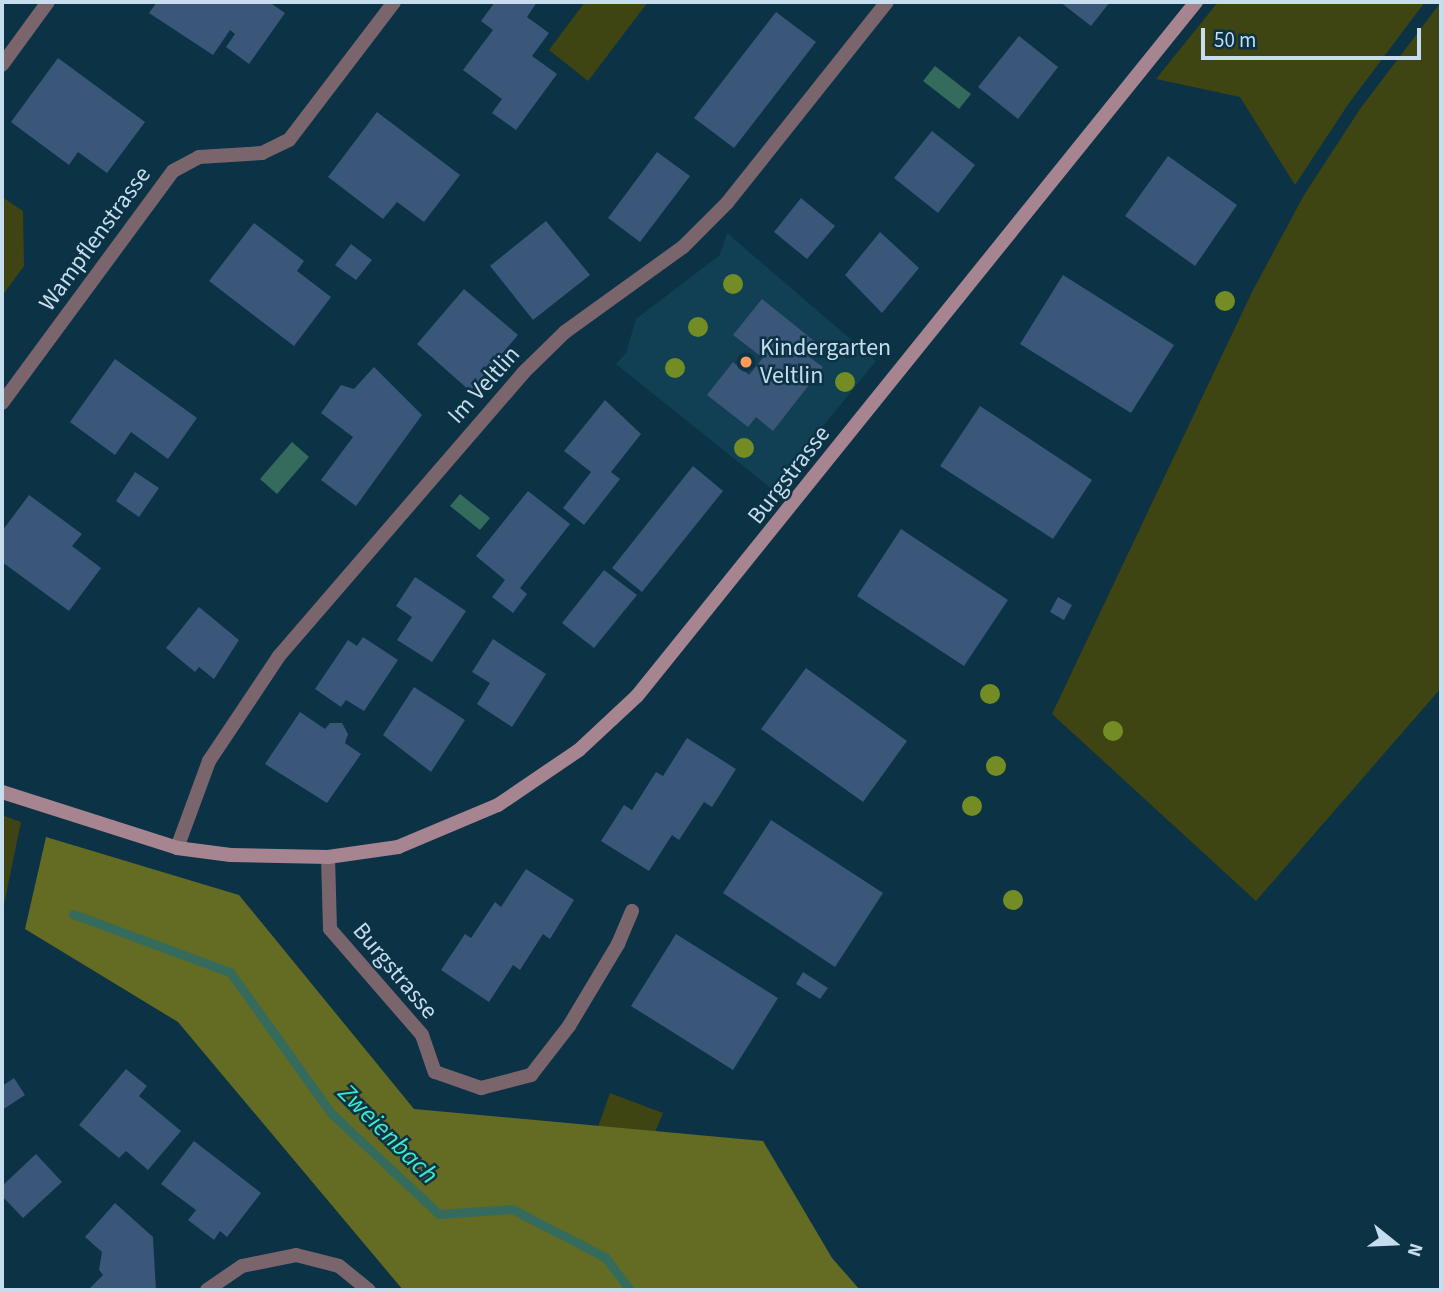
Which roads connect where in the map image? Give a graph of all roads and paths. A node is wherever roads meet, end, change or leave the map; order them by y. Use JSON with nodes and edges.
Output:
{"nodes":[{"id":1,"x":47,"y":2,"type":"edge"},
{"id":2,"x":394,"y":2,"type":"edge"},
{"id":3,"x":887,"y":2,"type":"edge"},
{"id":4,"x":1196,"y":2,"type":"edge"},
{"id":5,"x":2,"y":65,"type":"edge"},
{"id":6,"x":2,"y":403,"type":"edge"},
{"id":7,"x":2,"y":792,"type":"edge"},
{"id":8,"x":177,"y":848,"type":"junction"},
{"id":9,"x":328,"y":857,"type":"junction"},
{"id":10,"x":632,"y":911,"type":"dead end"},
{"id":11,"x":207,"y":1290,"type":"edge"},
{"id":12,"x":369,"y":1290,"type":"edge"}],
"edges":[{"from":1,"to":5,"type":"street"},
{"from":2,"to":6,"type":"street","name":"Wampflenstrasse"},
{"from":3,"to":8,"type":"street","name":"Im Veltlin"},
{"from":4,"to":9,"type":"street","name":"Burgstrasse"},
{"from":7,"to":8,"type":"street","name":"Burgstrasse"},
{"from":8,"to":9,"type":"street","name":"Burgstrasse"},
{"from":9,"to":10,"type":"street","name":"Burgstrasse"},
{"from":11,"to":12,"type":"street"}]}
